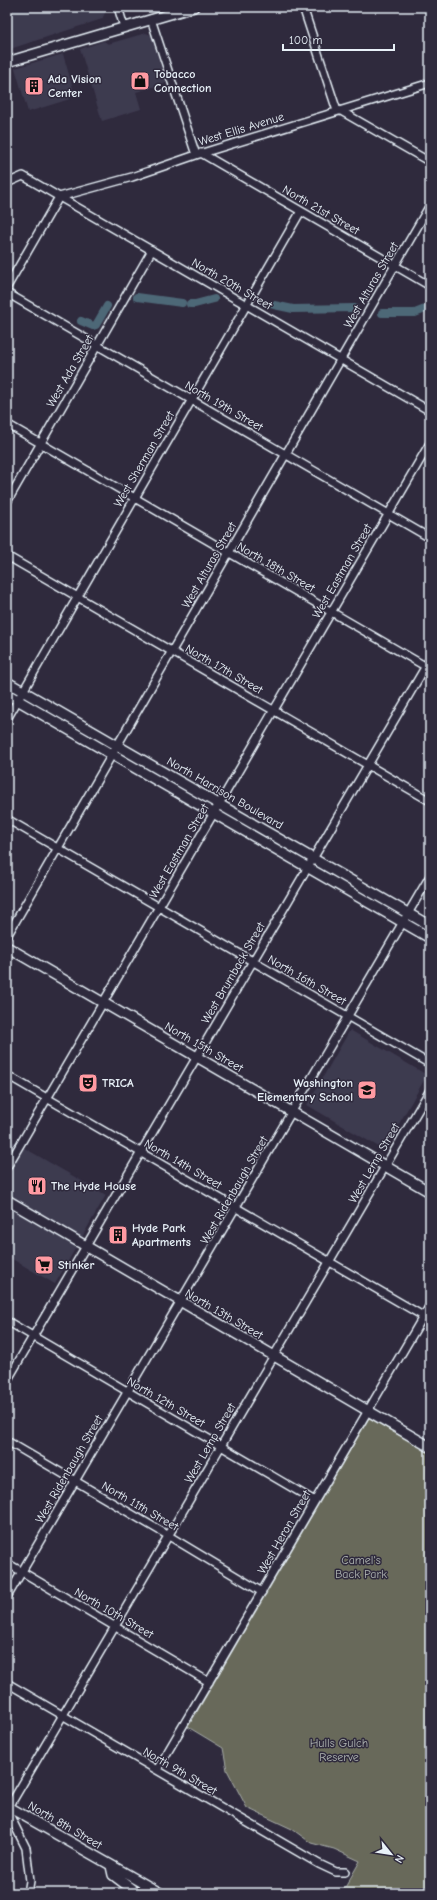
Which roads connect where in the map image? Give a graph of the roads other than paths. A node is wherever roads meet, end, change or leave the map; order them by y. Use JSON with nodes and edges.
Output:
{"nodes":[{"id":1,"x":118,"y":7,"type":"edge"},
{"id":2,"x":194,"y":7,"type":"edge"},
{"id":3,"x":303,"y":7,"type":"edge"},
{"id":4,"x":151,"y":19,"type":"junction"},
{"id":5,"x":124,"y":27,"type":"junction"},
{"id":6,"x":7,"y":62,"type":"edge"},
{"id":7,"x":430,"y":83,"type":"edge"},
{"id":8,"x":339,"y":111,"type":"junction"},
{"id":9,"x":199,"y":154,"type":"junction"},
{"id":10,"x":430,"y":162,"type":"edge"},
{"id":11,"x":7,"y":183,"type":"edge"},
{"id":12,"x":59,"y":197,"type":"junction"},
{"id":13,"x":430,"y":205,"type":"edge"},
{"id":14,"x":301,"y":211,"type":"junction"},
{"id":15,"x":152,"y":250,"type":"junction"},
{"id":16,"x":395,"y":266,"type":"junction"},
{"id":17,"x":430,"y":286,"type":"edge"},
{"id":18,"x":7,"y":287,"type":"edge"},
{"id":19,"x":7,"y":293,"type":"edge"},
{"id":20,"x":246,"y":305,"type":"junction"},
{"id":21,"x":97,"y":346,"type":"junction"},
{"id":22,"x":341,"y":359,"type":"junction"},
{"id":23,"x":191,"y":400,"type":"junction"},
{"id":24,"x":430,"y":411,"type":"edge"},
{"id":25,"x":7,"y":424,"type":"edge"},
{"id":26,"x":430,"y":443,"type":"edge"},
{"id":27,"x":40,"y":444,"type":"junction"},
{"id":28,"x":286,"y":454,"type":"junction"},
{"id":29,"x":134,"y":498,"type":"junction"},
{"id":30,"x":7,"y":502,"type":"edge"},
{"id":31,"x":388,"y":514,"type":"junction"},
{"id":32,"x":430,"y":538,"type":"edge"},
{"id":33,"x":229,"y":553,"type":"junction"},
{"id":34,"x":7,"y":556,"type":"edge"},
{"id":35,"x":78,"y":597,"type":"junction"},
{"id":36,"x":331,"y":612,"type":"junction"},
{"id":37,"x":172,"y":651,"type":"junction"},
{"id":38,"x":430,"y":659,"type":"edge"},
{"id":39,"x":428,"y":668,"type":"edge"},
{"id":40,"x":7,"y":682,"type":"edge"},
{"id":41,"x":23,"y":691,"type":"junction"},
{"id":42,"x":7,"y":694,"type":"edge"},
{"id":43,"x":18,"y":700,"type":"junction"},
{"id":44,"x":274,"y":710,"type":"junction"},
{"id":45,"x":7,"y":719,"type":"edge"},
{"id":46,"x":118,"y":745,"type":"junction"},
{"id":47,"x":112,"y":754,"type":"junction"},
{"id":48,"x":368,"y":765,"type":"junction"},
{"id":49,"x":430,"y":801,"type":"edge"},
{"id":50,"x":219,"y":803,"type":"junction"},
{"id":51,"x":214,"y":813,"type":"junction"},
{"id":52,"x":7,"y":819,"type":"edge"},
{"id":53,"x":58,"y":848,"type":"junction"},
{"id":54,"x":313,"y":858,"type":"junction"},
{"id":55,"x":308,"y":867,"type":"junction"},
{"id":56,"x":430,"y":876,"type":"edge"},
{"id":57,"x":159,"y":906,"type":"junction"},
{"id":58,"x":408,"y":914,"type":"junction"},
{"id":59,"x":403,"y":922,"type":"junction"},
{"id":60,"x":430,"y":926,"type":"edge"},
{"id":61,"x":7,"y":936,"type":"edge"},
{"id":62,"x":430,"y":938,"type":"edge"},
{"id":63,"x":7,"y":946,"type":"edge"},
{"id":64,"x":253,"y":961,"type":"junction"},
{"id":65,"x":103,"y":1002,"type":"junction"},
{"id":66,"x":348,"y":1016,"type":"junction"},
{"id":67,"x":197,"y":1057,"type":"junction"},
{"id":68,"x":430,"y":1064,"type":"edge"},
{"id":69,"x":7,"y":1074,"type":"edge"},
{"id":70,"x":430,"y":1090,"type":"edge"},
{"id":71,"x":47,"y":1098,"type":"junction"},
{"id":72,"x":292,"y":1112,"type":"junction"},
{"id":73,"x":141,"y":1152,"type":"junction"},
{"id":74,"x":385,"y":1166,"type":"junction"},
{"id":75,"x":7,"y":1167,"type":"edge"},
{"id":76,"x":430,"y":1192,"type":"edge"},
{"id":77,"x":7,"y":1200,"type":"edge"},
{"id":78,"x":236,"y":1207,"type":"junction"},
{"id":79,"x":85,"y":1246,"type":"junction"},
{"id":80,"x":329,"y":1261,"type":"junction"},
{"id":81,"x":180,"y":1302,"type":"junction"},
{"id":82,"x":430,"y":1305,"type":"edge"},
{"id":83,"x":427,"y":1318,"type":"edge"},
{"id":84,"x":7,"y":1322,"type":"edge"},
{"id":85,"x":33,"y":1336,"type":"junction"},
{"id":86,"x":274,"y":1356,"type":"junction"},
{"id":87,"x":7,"y":1380,"type":"edge"},
{"id":88,"x":127,"y":1392,"type":"junction"},
{"id":89,"x":368,"y":1412,"type":"junction"},
{"id":90,"x":7,"y":1441,"type":"edge"},
{"id":91,"x":221,"y":1446,"type":"junction"},
{"id":92,"x":430,"y":1447,"type":"edge"},
{"id":93,"x":75,"y":1481,"type":"junction"},
{"id":94,"x":315,"y":1502,"type":"junction"},
{"id":95,"x":169,"y":1536,"type":"junction"},
{"id":96,"x":7,"y":1563,"type":"edge"},
{"id":97,"x":22,"y":1572,"type":"junction"},
{"id":98,"x":262,"y":1592,"type":"junction"},
{"id":99,"x":7,"y":1597,"type":"edge"},
{"id":100,"x":115,"y":1626,"type":"junction"},
{"id":101,"x":209,"y":1682,"type":"junction"},
{"id":102,"x":7,"y":1683,"type":"edge"},
{"id":103,"x":63,"y":1716,"type":"junction"},
{"id":104,"x":157,"y":1770,"type":"junction"},
{"id":105,"x":8,"y":1806,"type":"edge"},
{"id":106,"x":111,"y":1866,"type":"junction"},
{"id":107,"x":345,"y":1872,"type":"dead end"},
{"id":108,"x":28,"y":1893,"type":"edge"},
{"id":109,"x":137,"y":1893,"type":"edge"},
{"id":110,"x":160,"y":1893,"type":"edge"}],
"edges":[{"from":1,"to":5,"type":"street"},
{"from":2,"to":4,"type":"street"},
{"from":3,"to":8,"type":"street"},
{"from":4,"to":5,"type":"street"},
{"from":4,"to":9,"type":"street"},
{"from":5,"to":6,"type":"street"},
{"from":7,"to":8,"type":"street","name":"West Ellis Avenue"},
{"from":8,"to":9,"type":"street","name":"West Ellis Avenue"},
{"from":8,"to":10,"type":"street"},
{"from":9,"to":12,"type":"street","name":"West Ellis Avenue"},
{"from":9,"to":14,"type":"street","name":"North 21st Street"},
{"from":11,"to":12,"type":"street","name":"North 20th Street"},
{"from":12,"to":15,"type":"street","name":"North 20th Street"},
{"from":12,"to":18,"type":"street"},
{"from":13,"to":16,"type":"street","name":"West Alturas Street"},
{"from":14,"to":16,"type":"street","name":"North 21st Street"},
{"from":14,"to":20,"type":"street","name":"West Sherman Street"},
{"from":15,"to":20,"type":"street","name":"North 20th Street"},
{"from":15,"to":21,"type":"street","name":"West Ada Street"},
{"from":16,"to":17,"type":"street","name":"North 21st Street"},
{"from":16,"to":22,"type":"street","name":"West Alturas Street"},
{"from":19,"to":21,"type":"street","name":"North 19th Street"},
{"from":20,"to":22,"type":"street","name":"North 20th Street"},
{"from":20,"to":23,"type":"street","name":"West Sherman Street"},
{"from":21,"to":23,"type":"street","name":"North 19th Street"},
{"from":21,"to":27,"type":"street","name":"West Ada Street"},
{"from":22,"to":24,"type":"street","name":"North 20th Street"},
{"from":22,"to":28,"type":"street","name":"West Alturas Street"},
{"from":23,"to":28,"type":"street","name":"North 19th Street"},
{"from":23,"to":29,"type":"street","name":"West Sherman Street"},
{"from":25,"to":27,"type":"street","name":"North 18th Street"},
{"from":26,"to":31,"type":"street","name":"West Eastman Street"},
{"from":27,"to":29,"type":"street","name":"North 18th Street"},
{"from":27,"to":30,"type":"street","name":"West Ada Street"},
{"from":28,"to":31,"type":"street","name":"North 19th Street"},
{"from":28,"to":33,"type":"street","name":"West Alturas Street"},
{"from":29,"to":33,"type":"street","name":"North 18th Street"},
{"from":29,"to":35,"type":"street","name":"West Sherman Street"},
{"from":31,"to":32,"type":"street","name":"North 19th Street"},
{"from":31,"to":36,"type":"street","name":"West Eastman Street"},
{"from":33,"to":36,"type":"street","name":"North 18th Street"},
{"from":33,"to":37,"type":"street","name":"West Alturas Street"},
{"from":34,"to":35,"type":"street","name":"North 17th Street"},
{"from":35,"to":37,"type":"street","name":"North 17th Street"},
{"from":35,"to":41,"type":"street","name":"West Sherman Street"},
{"from":36,"to":39,"type":"street","name":"North 18th Street"},
{"from":36,"to":44,"type":"street","name":"West Eastman Street"},
{"from":37,"to":44,"type":"street","name":"North 17th Street"},
{"from":37,"to":46,"type":"street","name":"West Alturas Street"},
{"from":38,"to":39,"type":"street","name":"West Brumback Street"},
{"from":39,"to":48,"type":"street","name":"West Brumback Street"},
{"from":40,"to":41,"type":"street","name":"North Harrison Boulevard"},
{"from":41,"to":43,"type":"street","name":"West Sherman Street"},
{"from":41,"to":46,"type":"street","name":"North Harrison Boulevard"},
{"from":42,"to":43,"type":"street","name":"North Harrison Boulevard"},
{"from":43,"to":45,"type":"street","name":"West Sherman Street"},
{"from":43,"to":47,"type":"street","name":"North Harrison Boulevard"},
{"from":44,"to":48,"type":"street","name":"North 17th Street"},
{"from":44,"to":50,"type":"street","name":"West Eastman Street"},
{"from":46,"to":47,"type":"street","name":"West Alturas Street"},
{"from":46,"to":50,"type":"street","name":"North Harrison Boulevard"},
{"from":47,"to":51,"type":"street","name":"North Harrison Boulevard"},
{"from":47,"to":53,"type":"street","name":"West Alturas Street"},
{"from":48,"to":49,"type":"street","name":"North 17th Street"},
{"from":48,"to":54,"type":"street","name":"West Brumback Street"},
{"from":50,"to":51,"type":"street","name":"West Eastman Street"},
{"from":50,"to":54,"type":"street","name":"North Harrison Boulevard"},
{"from":51,"to":55,"type":"street","name":"North Harrison Boulevard"},
{"from":51,"to":57,"type":"street","name":"West Eastman Street"},
{"from":52,"to":53,"type":"street","name":"North 16th Street"},
{"from":53,"to":57,"type":"street","name":"North 16th Street"},
{"from":53,"to":61,"type":"street","name":"West Alturas Street"},
{"from":54,"to":55,"type":"street","name":"West Brumback Street"},
{"from":54,"to":58,"type":"street","name":"North Harrison Boulevard"},
{"from":55,"to":59,"type":"street","name":"North Harrison Boulevard"},
{"from":55,"to":64,"type":"street","name":"West Brumback Street"},
{"from":56,"to":58,"type":"street","name":"West Ridenbaugh Street"},
{"from":57,"to":64,"type":"street","name":"North 16th Street"},
{"from":57,"to":65,"type":"street","name":"West Eastman Street"},
{"from":58,"to":59,"type":"street","name":"West Ridenbaugh Street"},
{"from":58,"to":60,"type":"street","name":"North Harrison Boulevard"},
{"from":59,"to":62,"type":"street","name":"North Harrison Boulevard"},
{"from":59,"to":66,"type":"street","name":"West Ridenbaugh Street"},
{"from":63,"to":65,"type":"street","name":"North 15th Street"},
{"from":64,"to":66,"type":"street","name":"North 16th Street"},
{"from":64,"to":67,"type":"street","name":"West Brumback Street"},
{"from":65,"to":67,"type":"street","name":"North 15th Street"},
{"from":65,"to":71,"type":"street","name":"West Eastman Street"},
{"from":66,"to":68,"type":"street","name":"North 16th Street"},
{"from":66,"to":72,"type":"street","name":"West Ridenbaugh Street"},
{"from":67,"to":72,"type":"street","name":"North 15th Street"},
{"from":67,"to":73,"type":"street","name":"West Brumback Street"},
{"from":69,"to":71,"type":"street","name":"North 14th Street"},
{"from":70,"to":74,"type":"street","name":"West Lemp Street"},
{"from":71,"to":73,"type":"street","name":"North 14th Street"},
{"from":71,"to":75,"type":"street","name":"West Eastman Street"},
{"from":72,"to":74,"type":"street","name":"North 15th Street"},
{"from":72,"to":78,"type":"street","name":"West Ridenbaugh Street"},
{"from":73,"to":78,"type":"street","name":"North 14th Street"},
{"from":73,"to":79,"type":"street","name":"West Brumback Street"},
{"from":74,"to":76,"type":"street","name":"North 15th Street"},
{"from":74,"to":80,"type":"street","name":"West Lemp Street"},
{"from":77,"to":79,"type":"street","name":"North 13th Street"},
{"from":78,"to":80,"type":"street","name":"North 14th Street"},
{"from":78,"to":81,"type":"street","name":"West Ridenbaugh Street"},
{"from":79,"to":81,"type":"street","name":"North 13th Street"},
{"from":79,"to":85,"type":"street","name":"West Brumback Street"},
{"from":80,"to":83,"type":"street","name":"North 14th Street"},
{"from":80,"to":86,"type":"street","name":"West Lemp Street"},
{"from":81,"to":86,"type":"street","name":"North 13th Street"},
{"from":81,"to":88,"type":"street","name":"West Ridenbaugh Street"},
{"from":82,"to":83,"type":"street","name":"West Heron Street"},
{"from":83,"to":89,"type":"street","name":"West Heron Street"},
{"from":84,"to":85,"type":"street","name":"North 12th Street"},
{"from":85,"to":87,"type":"street","name":"West Brumback Street"},
{"from":85,"to":88,"type":"street","name":"North 12th Street"},
{"from":86,"to":89,"type":"street","name":"North 13th Street"},
{"from":86,"to":91,"type":"street","name":"West Lemp Street"},
{"from":88,"to":91,"type":"street","name":"North 12th Street"},
{"from":88,"to":93,"type":"street","name":"West Ridenbaugh Street"},
{"from":89,"to":92,"type":"street","name":"North 13th Street"},
{"from":89,"to":94,"type":"street","name":"West Heron Street"},
{"from":90,"to":93,"type":"street","name":"North 11th Street"},
{"from":91,"to":94,"type":"street","name":"North 12th Street"},
{"from":91,"to":95,"type":"street","name":"West Lemp Street"},
{"from":93,"to":95,"type":"street","name":"North 11th Street"},
{"from":93,"to":97,"type":"street","name":"West Ridenbaugh Street"},
{"from":94,"to":98,"type":"street","name":"West Heron Street"},
{"from":95,"to":98,"type":"street","name":"North 11th Street"},
{"from":95,"to":100,"type":"street","name":"West Lemp Street"},
{"from":96,"to":97,"type":"street","name":"North 10th Street"},
{"from":97,"to":99,"type":"street","name":"West Ridenbaugh Street"},
{"from":97,"to":100,"type":"street","name":"North 10th Street"},
{"from":98,"to":101,"type":"street","name":"West Heron Street"},
{"from":100,"to":101,"type":"street","name":"North 10th Street"},
{"from":100,"to":103,"type":"street","name":"West Lemp Street"},
{"from":101,"to":104,"type":"street","name":"West Heron Street"},
{"from":102,"to":103,"type":"street","name":"North 9th Street"},
{"from":103,"to":104,"type":"street","name":"North 9th Street"},
{"from":103,"to":105,"type":"street","name":"West Lemp Street"},
{"from":104,"to":107,"type":"street","name":"North 9th Street"},
{"from":105,"to":106,"type":"street","name":"North 8th Street"},
{"from":105,"to":108,"type":"street"},
{"from":106,"to":109,"type":"street","name":"North 8th Street"},
{"from":106,"to":110,"type":"street","name":"North 8th Street"}]}
